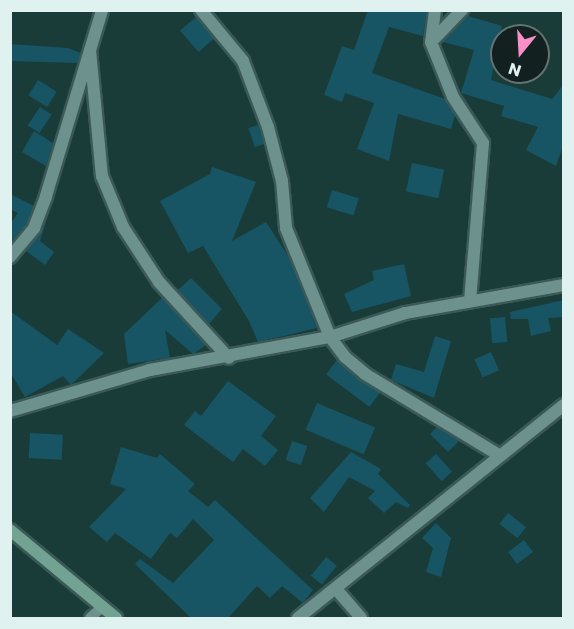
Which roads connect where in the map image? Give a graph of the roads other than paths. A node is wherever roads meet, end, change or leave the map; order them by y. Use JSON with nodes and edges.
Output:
{"nodes":[{"id":1,"x":102,"y":10,"type":"edge"},
{"id":2,"x":201,"y":10,"type":"edge"},
{"id":3,"x":435,"y":10,"type":"edge"},
{"id":4,"x":462,"y":10,"type":"edge"},
{"id":5,"x":431,"y":42,"type":"junction"},
{"id":6,"x":90,"y":50,"type":"junction"},
{"id":7,"x":10,"y":256,"type":"edge"},
{"id":8,"x":564,"y":285,"type":"edge"},
{"id":9,"x":470,"y":302,"type":"junction"},
{"id":10,"x":330,"y":337,"type":"junction"},
{"id":11,"x":229,"y":358,"type":"junction"},
{"id":12,"x":564,"y":405,"type":"edge"},
{"id":13,"x":10,"y":411,"type":"edge"},
{"id":14,"x":499,"y":455,"type":"junction"},
{"id":15,"x":10,"y":530,"type":"edge"},
{"id":16,"x":336,"y":590,"type":"junction"},
{"id":17,"x":102,"y":607,"type":"junction"},
{"id":18,"x":90,"y":618,"type":"edge"},
{"id":19,"x":116,"y":618,"type":"edge"},
{"id":20,"x":298,"y":618,"type":"edge"},
{"id":21,"x":361,"y":618,"type":"edge"}],
"edges":[{"from":1,"to":6,"type":"street"},
{"from":2,"to":10,"type":"street"},
{"from":3,"to":5,"type":"street"},
{"from":4,"to":5,"type":"street"},
{"from":5,"to":9,"type":"street"},
{"from":6,"to":7,"type":"street"},
{"from":6,"to":11,"type":"street"},
{"from":8,"to":9,"type":"street"},
{"from":9,"to":10,"type":"street"},
{"from":10,"to":11,"type":"street"},
{"from":10,"to":14,"type":"street"},
{"from":11,"to":13,"type":"street"},
{"from":12,"to":14,"type":"street"},
{"from":14,"to":16,"type":"street"},
{"from":15,"to":17,"type":"main road"},
{"from":16,"to":20,"type":"street"},
{"from":16,"to":21,"type":"street"},
{"from":17,"to":18,"type":"lane"},
{"from":17,"to":19,"type":"main road"}]}
